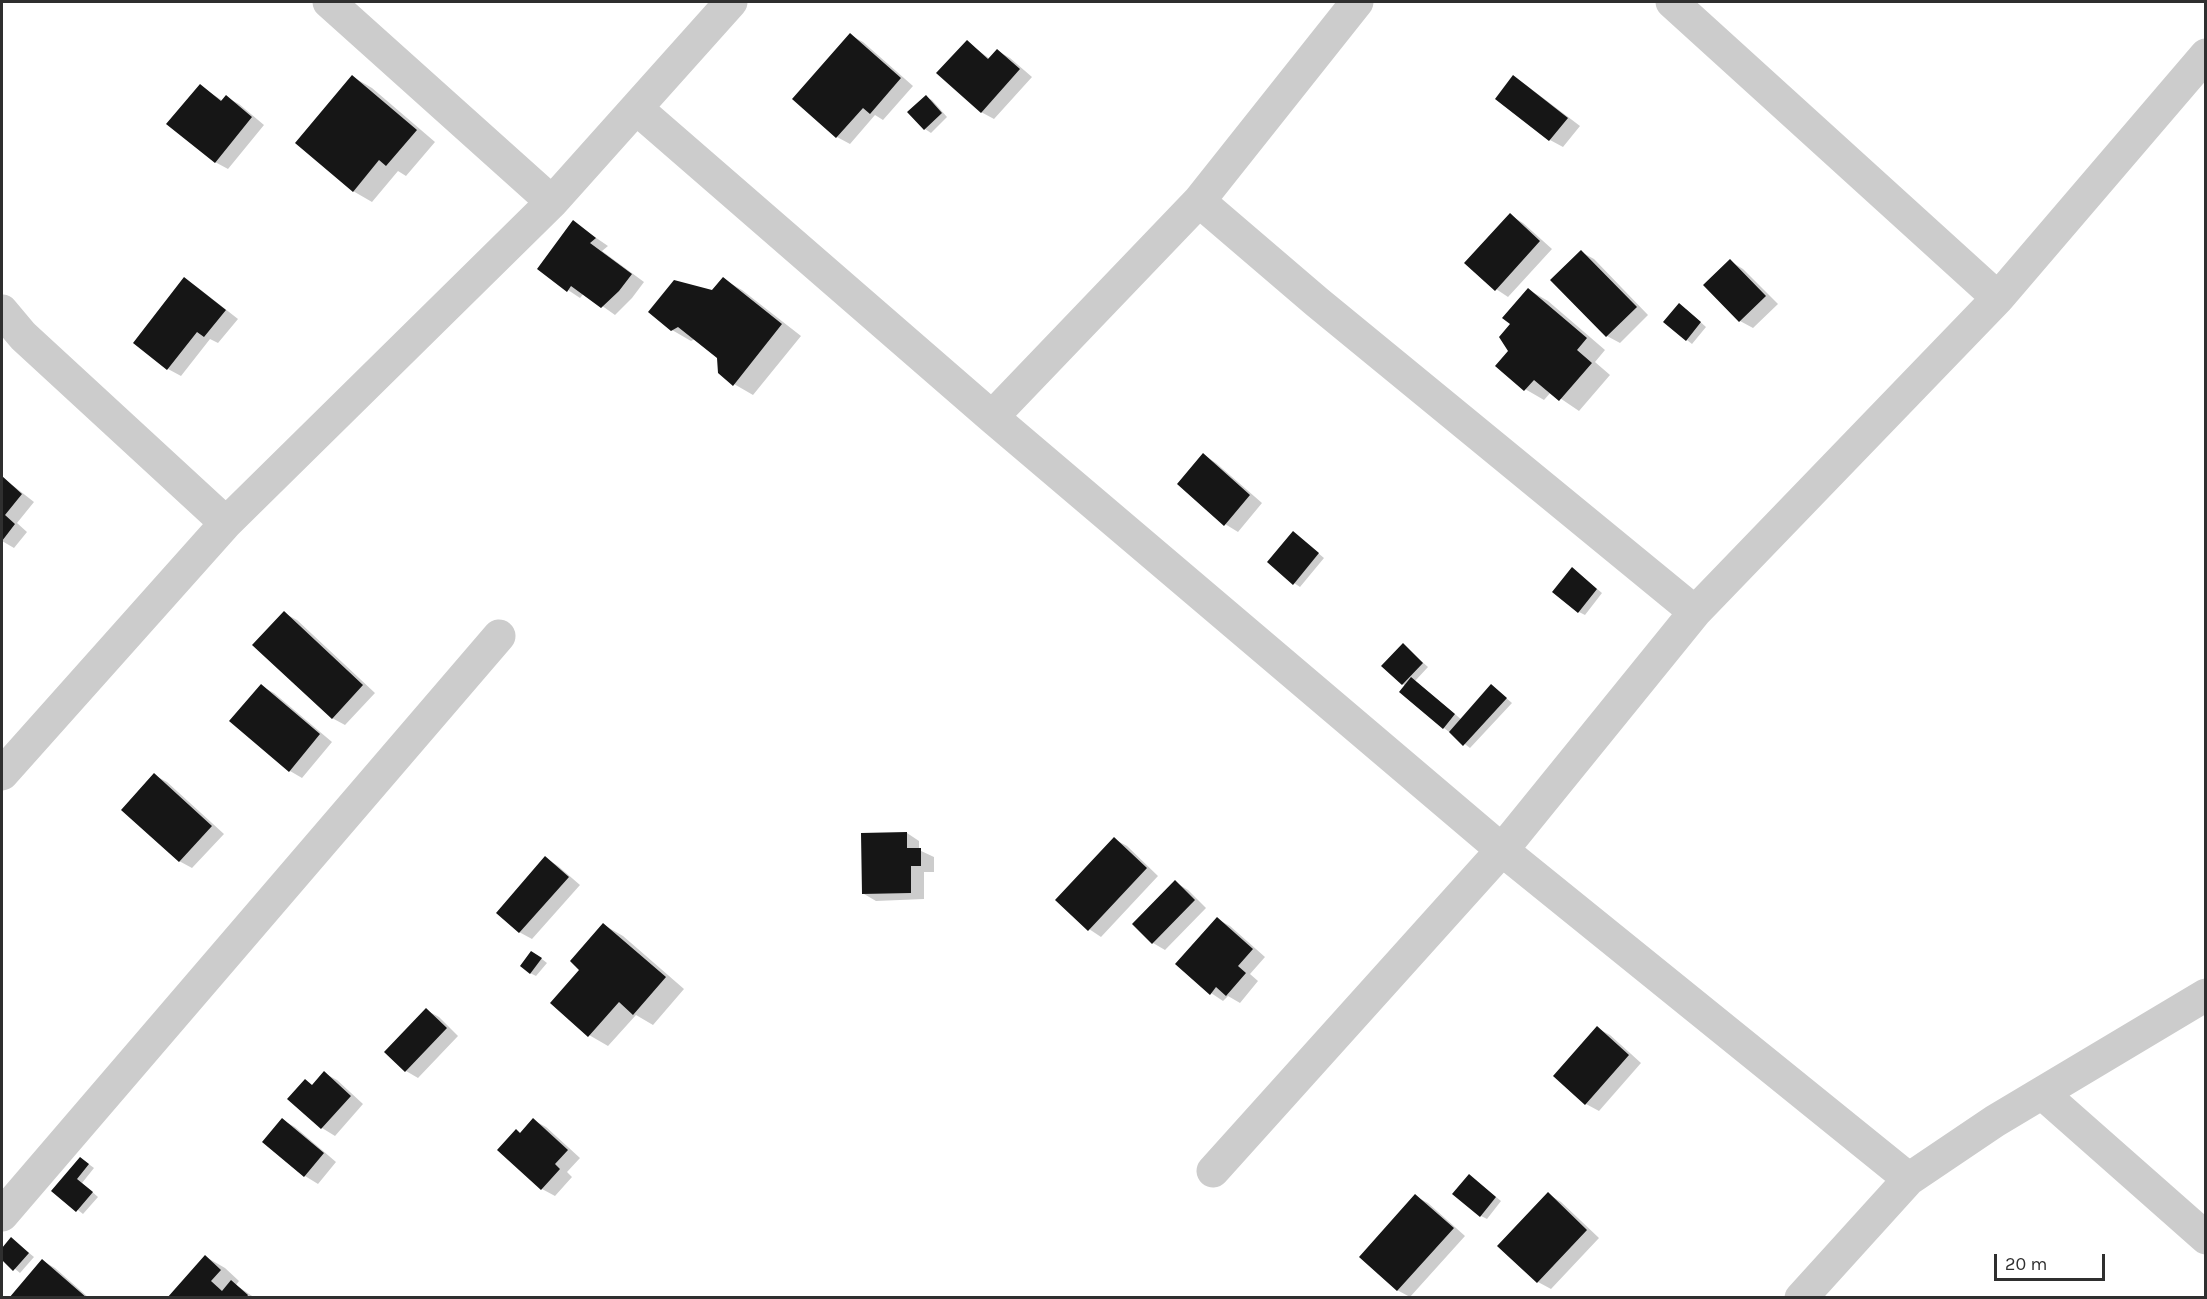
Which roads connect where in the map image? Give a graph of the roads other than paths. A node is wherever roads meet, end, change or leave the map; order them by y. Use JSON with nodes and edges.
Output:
{"nodes":[{"id":1,"x":329,"y":2,"type":"edge"},
{"id":2,"x":731,"y":2,"type":"edge"},
{"id":3,"x":1357,"y":2,"type":"edge"},
{"id":4,"x":1672,"y":2,"type":"edge"},
{"id":5,"x":2205,"y":55,"type":"edge"},
{"id":6,"x":636,"y":108,"type":"junction"},
{"id":7,"x":1199,"y":201,"type":"junction"},
{"id":8,"x":552,"y":202,"type":"junction"},
{"id":9,"x":1998,"y":298,"type":"junction"},
{"id":10,"x":2,"y":312,"type":"edge"},
{"id":11,"x":992,"y":417,"type":"junction"},
{"id":12,"x":226,"y":523,"type":"junction"},
{"id":13,"x":1695,"y":612,"type":"junction"},
{"id":14,"x":499,"y":636,"type":"dead end"},
{"id":15,"x":2,"y":774,"type":"edge"},
{"id":16,"x":1502,"y":850,"type":"junction"},
{"id":17,"x":2205,"y":995,"type":"edge"},
{"id":18,"x":2043,"y":1094,"type":"junction"},
{"id":19,"x":1213,"y":1171,"type":"dead end"},
{"id":20,"x":1909,"y":1179,"type":"junction"},
{"id":21,"x":2,"y":1215,"type":"edge"},
{"id":22,"x":2205,"y":1238,"type":"edge"},
{"id":23,"x":1801,"y":1298,"type":"edge"}],
"edges":[{"from":1,"to":8,"type":"street"},
{"from":2,"to":6,"type":"street"},
{"from":3,"to":7,"type":"street"},
{"from":4,"to":9,"type":"street"},
{"from":5,"to":9,"type":"street"},
{"from":6,"to":8,"type":"street"},
{"from":6,"to":11,"type":"street"},
{"from":7,"to":11,"type":"street"},
{"from":7,"to":13,"type":"street"},
{"from":8,"to":12,"type":"street"},
{"from":9,"to":13,"type":"street"},
{"from":10,"to":12,"type":"street"},
{"from":11,"to":16,"type":"street"},
{"from":12,"to":15,"type":"street"},
{"from":13,"to":16,"type":"street"},
{"from":14,"to":21,"type":"street"},
{"from":16,"to":19,"type":"street"},
{"from":16,"to":20,"type":"street"},
{"from":17,"to":18,"type":"street"},
{"from":18,"to":20,"type":"street"},
{"from":18,"to":22,"type":"street"},
{"from":20,"to":23,"type":"street"}]}
